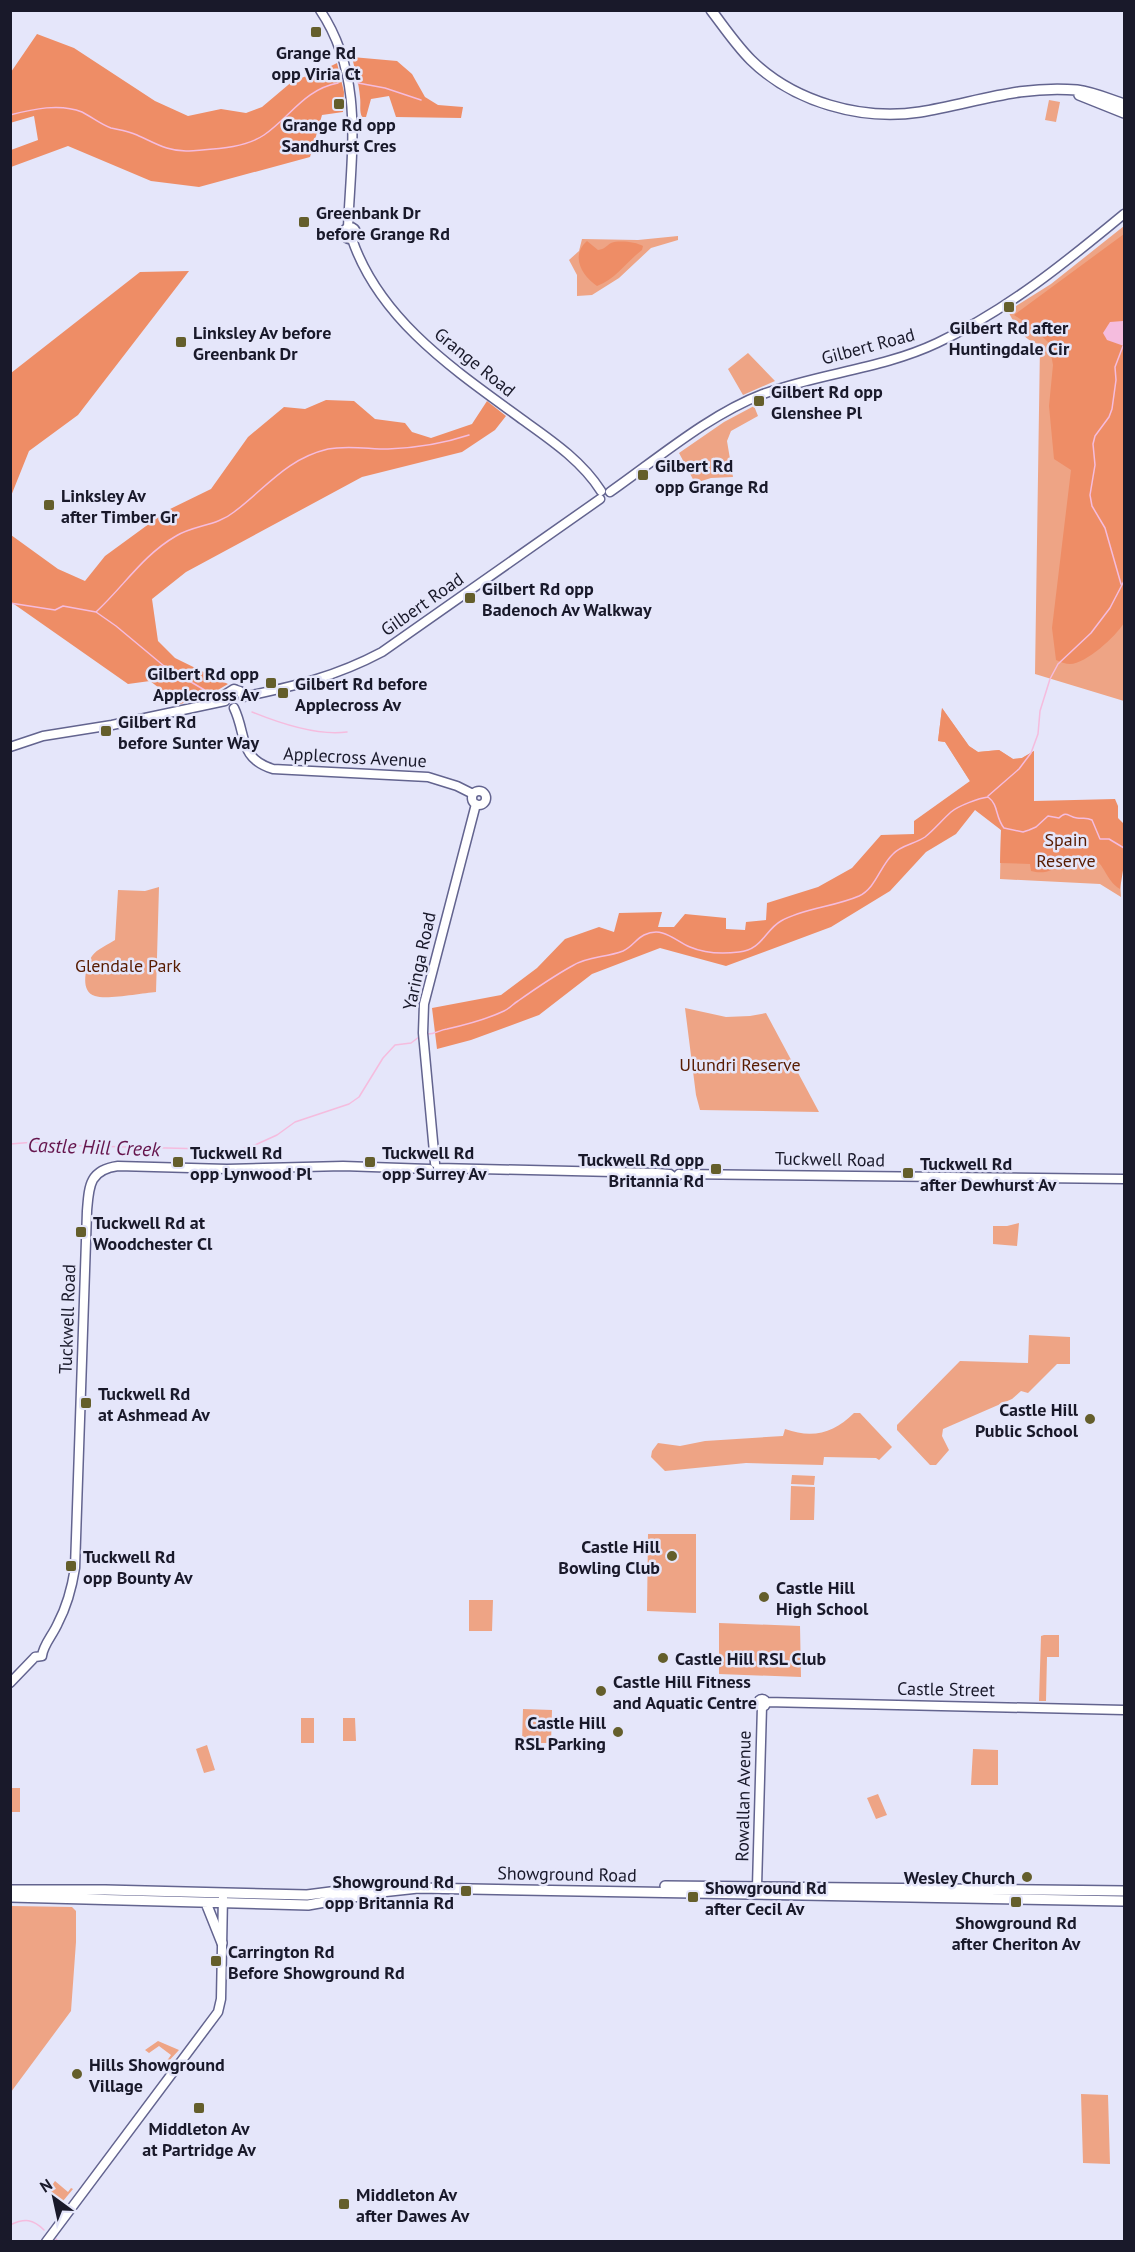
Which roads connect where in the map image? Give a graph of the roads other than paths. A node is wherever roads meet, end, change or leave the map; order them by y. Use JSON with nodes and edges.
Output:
{"nodes":[{"id":1,"x":320,"y":10,"type":"edge"},
{"id":2,"x":711,"y":10,"type":"edge"},
{"id":3,"x":1063,"y":90,"type":"junction"},
{"id":4,"x":1125,"y":104,"type":"edge"},
{"id":5,"x":1125,"y":113,"type":"edge"},
{"id":6,"x":1125,"y":214,"type":"edge"},
{"id":7,"x":604,"y":494,"type":"junction"},
{"id":8,"x":243,"y":697,"type":"junction"},
{"id":9,"x":225,"y":701,"type":"junction"},
{"id":10,"x":234,"y":708,"type":"junction"},
{"id":11,"x":10,"y":747,"type":"edge"},
{"id":12,"x":472,"y":794,"type":"joint"},
{"id":13,"x":434,"y":1167,"type":"junction"},
{"id":14,"x":1125,"y":1179,"type":"edge"},
{"id":15,"x":10,"y":1683,"type":"edge"},
{"id":16,"x":764,"y":1704,"type":"joint"},
{"id":17,"x":1125,"y":1710,"type":"edge"},
{"id":18,"x":10,"y":1890,"type":"edge"},
{"id":19,"x":757,"y":1891,"type":"junction"},
{"id":20,"x":1058,"y":1891,"type":"junction"},
{"id":21,"x":1125,"y":1891,"type":"edge"},
{"id":22,"x":223,"y":1892,"type":"junction"},
{"id":23,"x":85,"y":1894,"type":"junction"},
{"id":24,"x":10,"y":1897,"type":"edge"},
{"id":25,"x":1074,"y":1901,"type":"junction"},
{"id":26,"x":1125,"y":1901,"type":"edge"},
{"id":27,"x":206,"y":1903,"type":"junction"},
{"id":28,"x":222,"y":1904,"type":"junction"},
{"id":29,"x":222,"y":1943,"type":"junction"},
{"id":30,"x":46,"y":2241,"type":"edge"}],
"edges":[{"from":1,"to":7,"type":"street","name":"Grange Road"},
{"from":2,"to":3,"type":"main road"},
{"from":3,"to":4,"type":"main road"},
{"from":3,"to":5,"type":"main road"},
{"from":6,"to":7,"type":"street","name":"Gilbert Road"},
{"from":7,"to":8,"type":"street","name":"Gilbert Road"},
{"from":8,"to":9,"type":"street"},
{"from":8,"to":10,"type":"street"},
{"from":9,"to":10,"type":"street"},
{"from":9,"to":11,"type":"street"},
{"from":10,"to":12,"type":"street","name":"Applecross Avenue"},
{"from":12,"to":13,"type":"street","name":"Yaringa Road"},
{"from":13,"to":14,"type":"street","name":"Tuckwell Road"},
{"from":13,"to":15,"type":"street","name":"Tuckwell Road"},
{"from":16,"to":17,"type":"street","name":"Castle Street"},
{"from":16,"to":19,"type":"street","name":"Rowallan Avenue"},
{"from":18,"to":23,"type":"main road","name":"Showground Road"},
{"from":19,"to":20,"type":"main road","name":"Showground Road"},
{"from":19,"to":22,"type":"main road","name":"Showground Road"},
{"from":19,"to":25,"type":"main road","name":"Showground Road"},
{"from":19,"to":28,"type":"main road","name":"Showground Road"},
{"from":20,"to":21,"type":"main road","name":"Showground Road"},
{"from":20,"to":25,"type":"main road"},
{"from":22,"to":23,"type":"main road","name":"Showground Road"},
{"from":22,"to":28,"type":"street"},
{"from":23,"to":24,"type":"main road","name":"Showground Road"},
{"from":23,"to":27,"type":"main road","name":"Showground Road"},
{"from":25,"to":26,"type":"main road","name":"Showground Road"},
{"from":27,"to":28,"type":"main road","name":"Showground Road"},
{"from":27,"to":29,"type":"main road"},
{"from":28,"to":29,"type":"street"},
{"from":29,"to":30,"type":"street"}]}
